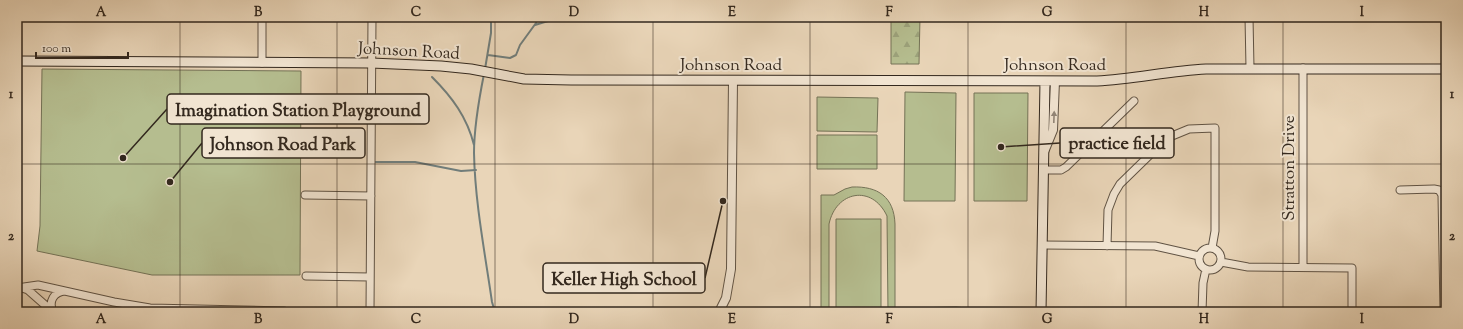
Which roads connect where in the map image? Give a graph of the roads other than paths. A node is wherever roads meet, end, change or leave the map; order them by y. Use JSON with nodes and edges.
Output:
{"nodes":[{"id":1,"x":262,"y":17,"type":"edge"},
{"id":2,"x":372,"y":17,"type":"edge"},
{"id":3,"x":1249,"y":17,"type":"edge"},
{"id":4,"x":17,"y":61,"type":"edge"},
{"id":5,"x":262,"y":63,"type":"junction"},
{"id":6,"x":372,"y":63,"type":"junction"},
{"id":7,"x":1250,"y":68,"type":"junction"},
{"id":8,"x":1303,"y":68,"type":"junction"},
{"id":9,"x":1446,"y":69,"type":"edge"},
{"id":10,"x":733,"y":80,"type":"junction"},
{"id":11,"x":1045,"y":81,"type":"junction"},
{"id":12,"x":1055,"y":81,"type":"junction"},
{"id":13,"x":1134,"y":101,"type":"dead end"},
{"id":14,"x":306,"y":114,"type":"dead end"},
{"id":15,"x":370,"y":115,"type":"junction"},
{"id":16,"x":1044,"y":152,"type":"junction"},
{"id":17,"x":1044,"y":170,"type":"junction"},
{"id":18,"x":1400,"y":190,"type":"dead end"},
{"id":19,"x":305,"y":195,"type":"dead end"},
{"id":20,"x":371,"y":196,"type":"junction"},
{"id":21,"x":1042,"y":246,"type":"junction"},
{"id":22,"x":1107,"y":246,"type":"junction"},
{"id":23,"x":1212,"y":248,"type":"junction"},
{"id":24,"x":1199,"y":256,"type":"junction"},
{"id":25,"x":1221,"y":262,"type":"junction"},
{"id":26,"x":1303,"y":267,"type":"junction"},
{"id":27,"x":1206,"y":269,"type":"junction"},
{"id":28,"x":306,"y":276,"type":"dead end"},
{"id":29,"x":370,"y":277,"type":"junction"},
{"id":30,"x":18,"y":288,"type":"edge"},
{"id":31,"x":67,"y":291,"type":"junction"},
{"id":32,"x":260,"y":311,"type":"edge"},
{"id":33,"x":284,"y":311,"type":"edge"},
{"id":34,"x":53,"y":312,"type":"edge"},
{"id":35,"x":370,"y":312,"type":"edge"},
{"id":36,"x":719,"y":312,"type":"edge"},
{"id":37,"x":1041,"y":312,"type":"edge"},
{"id":38,"x":1202,"y":312,"type":"edge"},
{"id":39,"x":1352,"y":312,"type":"edge"},
{"id":40,"x":1444,"y":312,"type":"edge"}],
"edges":[{"from":1,"to":5,"type":"street"},
{"from":2,"to":6,"type":"street"},
{"from":3,"to":7,"type":"street"},
{"from":4,"to":5,"type":"main road","name":"Johnson Road"},
{"from":5,"to":6,"type":"main road","name":"Johnson Road"},
{"from":6,"to":10,"type":"main road","name":"Johnson Road"},
{"from":6,"to":15,"type":"street"},
{"from":7,"to":8,"type":"main road","name":"Johnson Road"},
{"from":7,"to":12,"type":"main road","name":"Johnson Road"},
{"from":8,"to":9,"type":"main road","name":"Johnson Road"},
{"from":8,"to":26,"type":"street","name":"Stratton Drive"},
{"from":10,"to":11,"type":"main road","name":"Johnson Road"},
{"from":10,"to":36,"type":"street"},
{"from":11,"to":12,"type":"main road","name":"Johnson Road"},
{"from":11,"to":16,"type":"main road"},
{"from":16,"to":12,"type":"street","one_way":true},
{"from":13,"to":17,"type":"street"},
{"from":14,"to":15,"type":"street"},
{"from":15,"to":20,"type":"street"},
{"from":16,"to":17,"type":"main road"},
{"from":17,"to":21,"type":"main road"},
{"from":18,"to":40,"type":"street"},
{"from":19,"to":20,"type":"street"},
{"from":20,"to":29,"type":"street"},
{"from":21,"to":22,"type":"street"},
{"from":21,"to":37,"type":"main road"},
{"from":22,"to":23,"type":"street"},
{"from":22,"to":24,"type":"street"},
{"from":23,"to":24,"type":"street"},
{"from":23,"to":25,"type":"street"},
{"from":24,"to":27,"type":"street"},
{"from":25,"to":26,"type":"street"},
{"from":25,"to":27,"type":"street"},
{"from":26,"to":39,"type":"street"},
{"from":27,"to":38,"type":"street"},
{"from":28,"to":29,"type":"street"},
{"from":29,"to":35,"type":"street"},
{"from":30,"to":31,"type":"street"},
{"from":30,"to":34,"type":"street"},
{"from":31,"to":32,"type":"street"},
{"from":31,"to":34,"type":"street"},
{"from":32,"to":33,"type":"street"}]}
